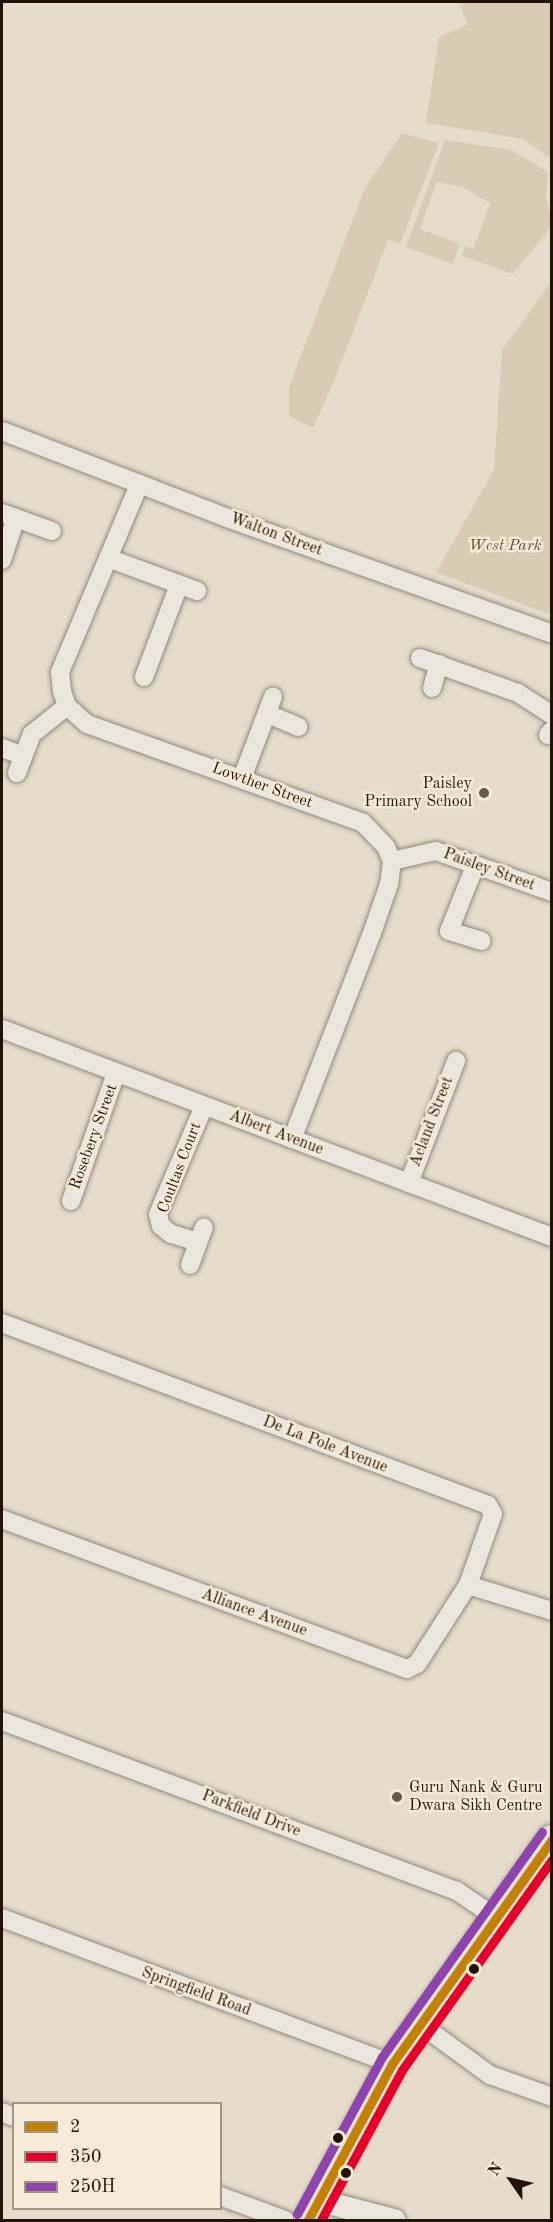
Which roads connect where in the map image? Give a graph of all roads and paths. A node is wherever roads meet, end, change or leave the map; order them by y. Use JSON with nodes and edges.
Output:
{"nodes":[{"id":1,"x":2,"y":431,"type":"edge"},
{"id":2,"x":139,"y":485,"type":"junction"},
{"id":3,"x":9,"y":515,"type":"edge"},
{"id":4,"x":52,"y":531,"type":"dead end"},
{"id":5,"x":108,"y":558,"type":"junction"},
{"id":6,"x":2,"y":560,"type":"edge"},
{"id":7,"x":552,"y":634,"type":"edge"},
{"id":8,"x":420,"y":658,"type":"dead end"},
{"id":9,"x":439,"y":664,"type":"junction"},
{"id":10,"x":144,"y":677,"type":"dead end"},
{"id":11,"x":432,"y":688,"type":"dead end"},
{"id":12,"x":273,"y":697,"type":"dead end"},
{"id":13,"x":67,"y":706,"type":"junction"},
{"id":14,"x":268,"y":714,"type":"junction"},
{"id":15,"x":552,"y":715,"type":"edge"},
{"id":16,"x":298,"y":727,"type":"dead end"},
{"id":17,"x":2,"y":748,"type":"edge"},
{"id":18,"x":24,"y":756,"type":"junction"},
{"id":19,"x":17,"y":773,"type":"dead end"},
{"id":20,"x":242,"y":778,"type":"junction"},
{"id":21,"x":392,"y":861,"type":"junction"},
{"id":22,"x":475,"y":866,"type":"junction"},
{"id":23,"x":552,"y":892,"type":"edge"},
{"id":24,"x":481,"y":941,"type":"dead end"},
{"id":25,"x":2,"y":1029,"type":"edge"},
{"id":26,"x":456,"y":1061,"type":"dead end"},
{"id":27,"x":116,"y":1073,"type":"junction"},
{"id":28,"x":204,"y":1106,"type":"junction"},
{"id":29,"x":292,"y":1139,"type":"junction"},
{"id":30,"x":409,"y":1183,"type":"junction"},
{"id":31,"x":71,"y":1201,"type":"dead end"},
{"id":32,"x":552,"y":1237,"type":"edge"},
{"id":33,"x":190,"y":1265,"type":"dead end"},
{"id":34,"x":2,"y":1323,"type":"edge"},
{"id":35,"x":2,"y":1520,"type":"edge"},
{"id":36,"x":468,"y":1585,"type":"junction"},
{"id":37,"x":552,"y":1611,"type":"edge"},
{"id":38,"x":2,"y":1721,"type":"edge"},
{"id":39,"x":546,"y":1858,"type":"edge"},
{"id":40,"x":495,"y":1917,"type":"junction"},
{"id":41,"x":2,"y":1918,"type":"edge"},
{"id":42,"x":420,"y":2024,"type":"junction"},
{"id":43,"x":392,"y":2064,"type":"junction"},
{"id":44,"x":552,"y":2097,"type":"edge"},
{"id":45,"x":222,"y":2197,"type":"edge"},
{"id":46,"x":312,"y":2210,"type":"edge"},
{"id":47,"x":285,"y":2220,"type":"edge"},
{"id":48,"x":394,"y":2220,"type":"edge"}],
"edges":[{"from":1,"to":2,"type":"street","name":"Walton Street"},
{"from":2,"to":5,"type":"street"},
{"from":2,"to":7,"type":"street","name":"Walton Street"},
{"from":3,"to":4,"type":"street"},
{"from":3,"to":6,"type":"street"},
{"from":5,"to":10,"type":"street"},
{"from":5,"to":13,"type":"street"},
{"from":8,"to":9,"type":"street"},
{"from":9,"to":11,"type":"street"},
{"from":9,"to":15,"type":"street"},
{"from":12,"to":14,"type":"street"},
{"from":13,"to":18,"type":"street"},
{"from":13,"to":20,"type":"street","name":"Lowther Street"},
{"from":14,"to":16,"type":"street"},
{"from":14,"to":20,"type":"street"},
{"from":17,"to":18,"type":"street"},
{"from":18,"to":19,"type":"street"},
{"from":20,"to":21,"type":"street","name":"Lowther Street"},
{"from":21,"to":22,"type":"street","name":"Paisley Street"},
{"from":21,"to":29,"type":"street"},
{"from":22,"to":23,"type":"street","name":"Paisley Street"},
{"from":22,"to":24,"type":"street"},
{"from":25,"to":27,"type":"street","name":"Albert Avenue"},
{"from":26,"to":30,"type":"street","name":"Acland Street"},
{"from":27,"to":28,"type":"street","name":"Albert Avenue"},
{"from":27,"to":31,"type":"street","name":"Rosebery Street"},
{"from":28,"to":29,"type":"street","name":"Albert Avenue"},
{"from":28,"to":33,"type":"street","name":"Coultas Court"},
{"from":29,"to":30,"type":"street","name":"Albert Avenue"},
{"from":30,"to":32,"type":"street","name":"Albert Avenue"},
{"from":34,"to":36,"type":"street","name":"De La Pole Avenue"},
{"from":35,"to":36,"type":"street","name":"Alliance Avenue"},
{"from":36,"to":37,"type":"street"},
{"from":38,"to":40,"type":"street","name":"Parkfield Drive"},
{"from":39,"to":40,"type":"main road"},
{"from":40,"to":42,"type":"main road"},
{"from":41,"to":43,"type":"street","name":"Springfield Road"},
{"from":42,"to":43,"type":"main road"},
{"from":42,"to":44,"type":"street"},
{"from":43,"to":46,"type":"main road"},
{"from":45,"to":47,"type":"street"},
{"from":46,"to":48,"type":"street"}]}
